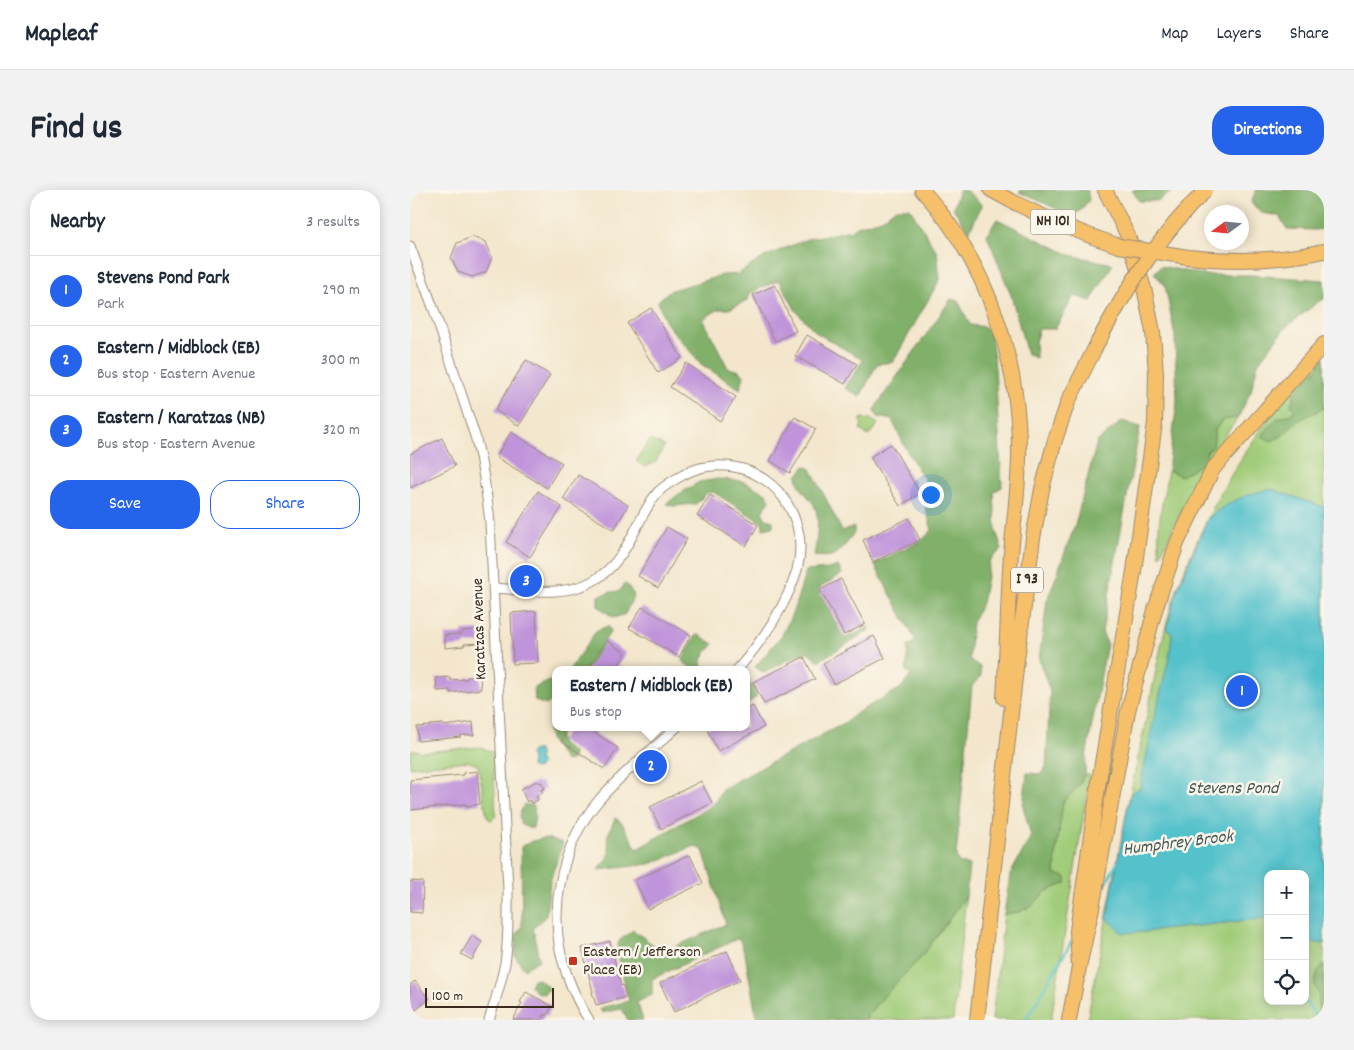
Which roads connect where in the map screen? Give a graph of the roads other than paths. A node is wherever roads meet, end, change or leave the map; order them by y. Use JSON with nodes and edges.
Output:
{"nodes":[{"id":1,"x":922,"y":190,"type":"edge"},
{"id":2,"x":991,"y":190,"type":"edge"},
{"id":3,"x":1105,"y":190,"type":"edge"},
{"id":4,"x":1206,"y":191,"type":"edge"},
{"id":5,"x":410,"y":246,"type":"edge"},
{"id":6,"x":1324,"y":251,"type":"edge"},
{"id":7,"x":1324,"y":344,"type":"edge"},
{"id":8,"x":494,"y":588,"type":"junction"},
{"id":9,"x":739,"y":666,"type":"edge"},
{"id":10,"x":673,"y":731,"type":"edge"},
{"id":11,"x":998,"y":829,"type":"junction"},
{"id":12,"x":1079,"y":967,"type":"junction"},
{"id":13,"x":489,"y":1020,"type":"edge"},
{"id":14,"x":589,"y":1020,"type":"edge"},
{"id":15,"x":977,"y":1020,"type":"edge"},
{"id":16,"x":1069,"y":1020,"type":"edge"}],
"edges":[{"from":1,"to":11,"type":"highway"},
{"from":2,"to":6,"type":"highway","number":"NH 101","bridge":true},
{"from":3,"to":12,"type":"highway"},
{"from":4,"to":11,"type":"highway","number":"I 93","bridge":true},
{"from":5,"to":8,"type":"street","name":"Karatzas Avenue"},
{"from":7,"to":12,"type":"highway"},
{"from":8,"to":9,"type":"street"},
{"from":8,"to":13,"type":"street","name":"Karatzas Avenue"},
{"from":10,"to":14,"type":"street"},
{"from":11,"to":15,"type":"highway","number":"I 93"},
{"from":12,"to":16,"type":"highway"}]}
